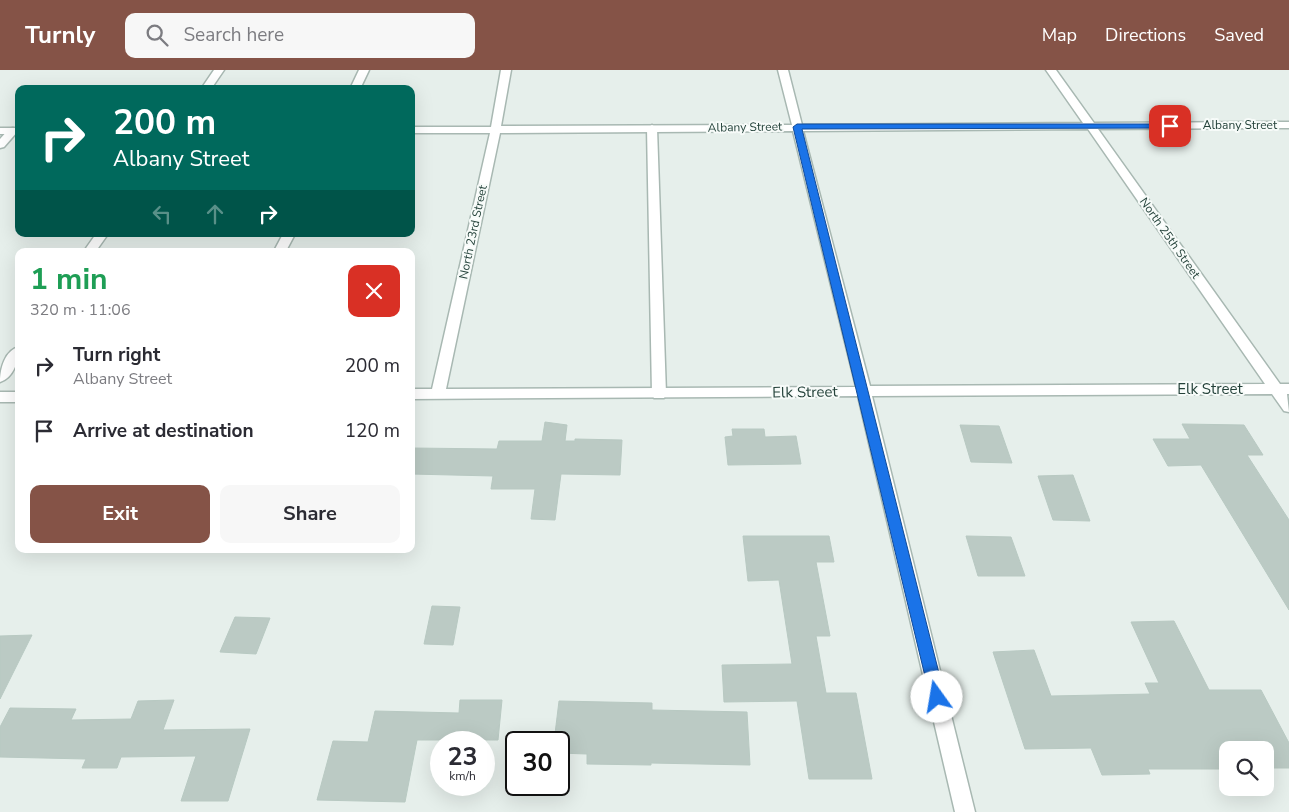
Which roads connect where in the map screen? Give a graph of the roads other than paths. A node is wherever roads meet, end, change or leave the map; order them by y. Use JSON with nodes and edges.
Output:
{"nodes":[{"id":1,"x":219,"y":70,"type":"edge"},
{"id":2,"x":364,"y":70,"type":"edge"},
{"id":3,"x":506,"y":70,"type":"edge"},
{"id":4,"x":783,"y":70,"type":"edge"},
{"id":5,"x":1051,"y":70,"type":"edge"},
{"id":6,"x":209,"y":85,"type":"edge"},
{"id":7,"x":358,"y":85,"type":"edge"},
{"id":8,"x":1289,"y":125,"type":"edge"},
{"id":9,"x":1091,"y":126,"type":"junction"},
{"id":10,"x":797,"y":127,"type":"junction"},
{"id":11,"x":652,"y":128,"type":"junction"},
{"id":12,"x":496,"y":129,"type":"junction"},
{"id":13,"x":415,"y":130,"type":"edge"},
{"id":14,"x":0,"y":131,"type":"edge"},
{"id":15,"x":15,"y":131,"type":"edge"},
{"id":16,"x":15,"y":132,"type":"edge"},
{"id":17,"x":0,"y":145,"type":"edge"},
{"id":18,"x":100,"y":237,"type":"edge"},
{"id":19,"x":92,"y":248,"type":"edge"},
{"id":20,"x":15,"y":356,"type":"edge"},
{"id":21,"x":0,"y":377,"type":"edge"},
{"id":22,"x":1283,"y":389,"type":"edge"},
{"id":23,"x":864,"y":391,"type":"junction"},
{"id":24,"x":415,"y":394,"type":"edge"},
{"id":25,"x":438,"y":394,"type":"junction"},
{"id":26,"x":659,"y":394,"type":"junction"},
{"id":27,"x":0,"y":397,"type":"edge"},
{"id":28,"x":15,"y":397,"type":"edge"},
{"id":29,"x":1289,"y":407,"type":"edge"},
{"id":30,"x":965,"y":812,"type":"edge"}],
"edges":[{"from":1,"to":6,"type":"street"},
{"from":2,"to":7,"type":"street"},
{"from":3,"to":12,"type":"street","name":"North 23rd Street"},
{"from":4,"to":10,"type":"street"},
{"from":5,"to":9,"type":"street","name":"North 25th Street"},
{"from":8,"to":9,"type":"street","name":"Albany Street"},
{"from":9,"to":10,"type":"street","name":"Albany Street"},
{"from":9,"to":22,"type":"street","name":"North 25th Street"},
{"from":10,"to":11,"type":"street","name":"Albany Street"},
{"from":10,"to":23,"type":"street"},
{"from":11,"to":12,"type":"street","name":"Albany Street"},
{"from":11,"to":26,"type":"street"},
{"from":12,"to":13,"type":"street","name":"Albany Street"},
{"from":12,"to":25,"type":"street","name":"North 23rd Street"},
{"from":14,"to":15,"type":"street"},
{"from":16,"to":17,"type":"street"},
{"from":18,"to":19,"type":"street"},
{"from":20,"to":21,"type":"street"},
{"from":22,"to":23,"type":"street","name":"Elk Street"},
{"from":22,"to":29,"type":"street","name":"North 25th Street"},
{"from":23,"to":26,"type":"street","name":"Elk Street"},
{"from":23,"to":30,"type":"street"},
{"from":24,"to":25,"type":"street","name":"Elk Street"},
{"from":25,"to":26,"type":"street","name":"Elk Street"},
{"from":27,"to":28,"type":"street"}]}
